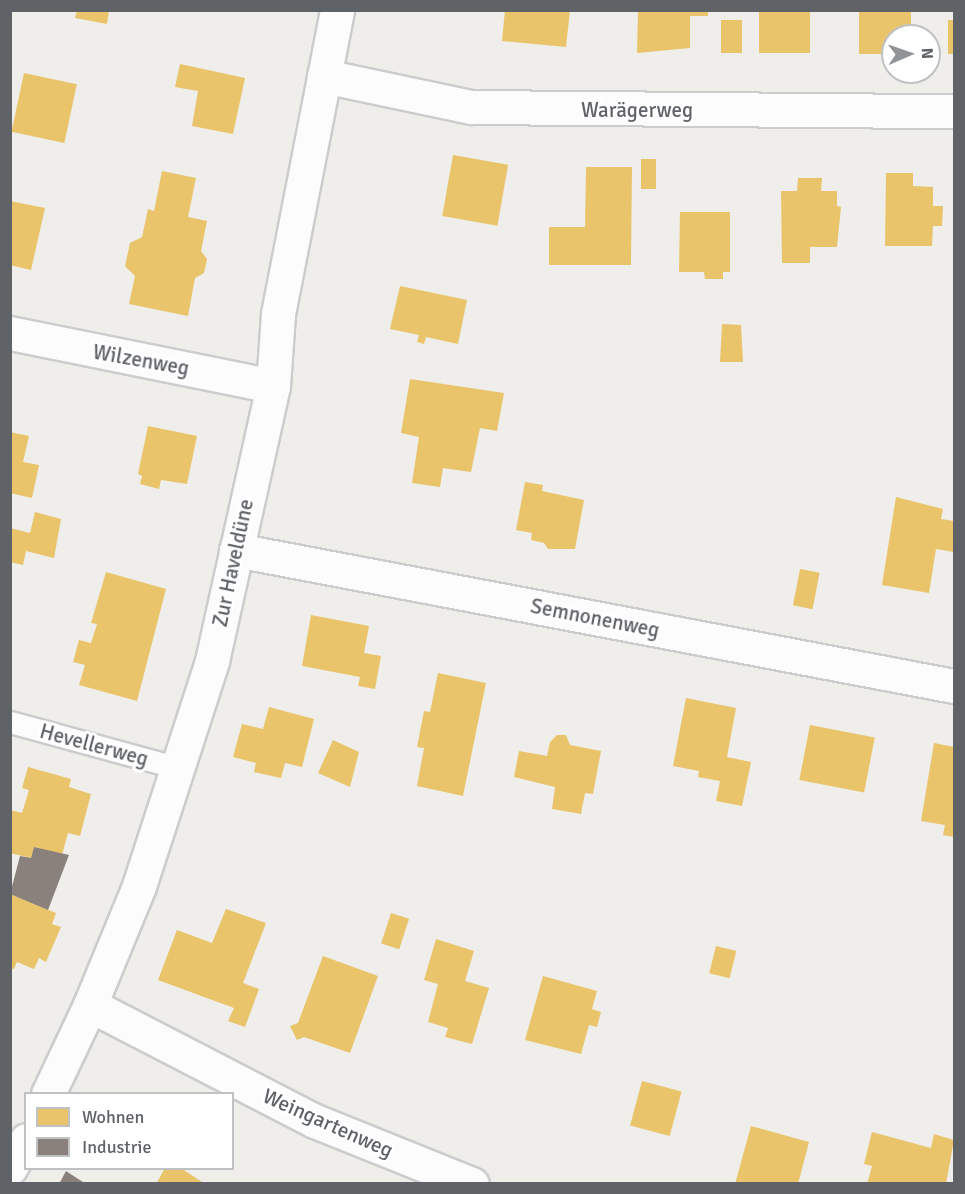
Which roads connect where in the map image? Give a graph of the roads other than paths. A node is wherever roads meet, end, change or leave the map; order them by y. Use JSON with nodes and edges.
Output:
{"nodes":[{"id":1,"x":337,"y":10,"type":"edge"},
{"id":2,"x":324,"y":76,"type":"junction"},
{"id":3,"x":954,"y":111,"type":"edge"},
{"id":4,"x":10,"y":333,"type":"edge"},
{"id":5,"x":273,"y":386,"type":"junction"},
{"id":6,"x":236,"y":550,"type":"junction"},
{"id":7,"x":954,"y":686,"type":"edge"},
{"id":8,"x":10,"y":722,"type":"edge"},
{"id":9,"x":178,"y":768,"type":"junction"},
{"id":10,"x":90,"y":1005,"type":"junction"},
{"id":11,"x":49,"y":1092,"type":"edge"},
{"id":12,"x":24,"y":1144,"type":"edge"},
{"id":13,"x":10,"y":1168,"type":"edge"},
{"id":14,"x":472,"y":1184,"type":"edge"}],
"edges":[{"from":1,"to":2,"type":"street","name":"Zur Haveldüne"},
{"from":2,"to":3,"type":"street","name":"Warägerweg"},
{"from":2,"to":5,"type":"street","name":"Zur Haveldüne"},
{"from":4,"to":5,"type":"street","name":"Wilzenweg"},
{"from":5,"to":6,"type":"street","name":"Zur Haveldüne"},
{"from":6,"to":7,"type":"street","name":"Semnonenweg"},
{"from":6,"to":9,"type":"street","name":"Zur Haveldüne"},
{"from":8,"to":9,"type":"lane","name":"Hevellerweg"},
{"from":9,"to":10,"type":"street","name":"Zur Haveldüne"},
{"from":10,"to":11,"type":"street","name":"Zur Haveldüne"},
{"from":10,"to":14,"type":"street","name":"Weingartenweg"},
{"from":12,"to":13,"type":"street"}]}
